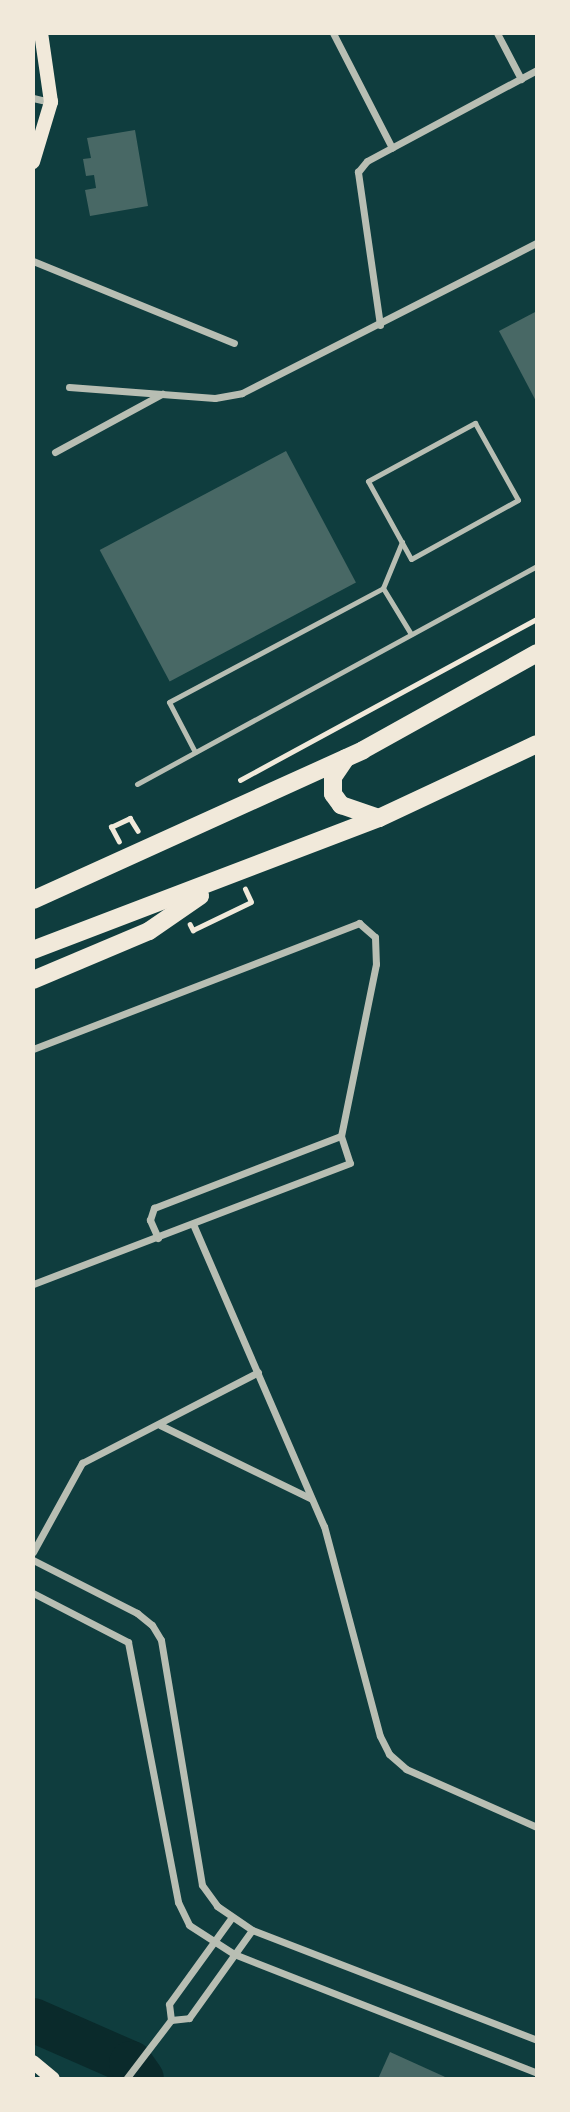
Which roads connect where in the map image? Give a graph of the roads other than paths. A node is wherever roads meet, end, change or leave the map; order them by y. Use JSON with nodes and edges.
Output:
{"nodes":[{"id":1,"x":41,"y":33,"type":"edge"},
{"id":2,"x":333,"y":33,"type":"edge"},
{"id":3,"x":496,"y":33,"type":"edge"},
{"id":4,"x":537,"y":70,"type":"edge"},
{"id":5,"x":521,"y":79,"type":"junction"},
{"id":6,"x":33,"y":98,"type":"edge"},
{"id":7,"x":51,"y":102,"type":"junction"},
{"id":8,"x":392,"y":148,"type":"junction"},
{"id":9,"x":33,"y":162,"type":"edge"},
{"id":10,"x":537,"y":243,"type":"edge"},
{"id":11,"x":33,"y":261,"type":"edge"},
{"id":12,"x":380,"y":324,"type":"junction"},
{"id":13,"x":234,"y":343,"type":"dead end"},
{"id":14,"x":69,"y":387,"type":"dead end"},
{"id":15,"x":163,"y":393,"type":"junction"},
{"id":16,"x":55,"y":452,"type":"dead end"},
{"id":17,"x":402,"y":542,"type":"junction"},
{"id":18,"x":537,"y":565,"type":"edge"},
{"id":19,"x":383,"y":588,"type":"junction"},
{"id":20,"x":411,"y":634,"type":"junction"},
{"id":21,"x":537,"y":653,"type":"edge"},
{"id":22,"x":537,"y":744,"type":"edge"},
{"id":23,"x":195,"y":752,"type":"junction"},
{"id":24,"x":346,"y":758,"type":"junction"},
{"id":25,"x":137,"y":785,"type":"dead end"},
{"id":26,"x":379,"y":818,"type":"junction"},
{"id":27,"x":223,"y":880,"type":"junction"},
{"id":28,"x":33,"y":900,"type":"edge"},
{"id":29,"x":33,"y":950,"type":"edge"},
{"id":30,"x":33,"y":980,"type":"edge"},
{"id":31,"x":33,"y":1049,"type":"edge"},
{"id":32,"x":341,"y":1136,"type":"junction"},
{"id":33,"x":193,"y":1224,"type":"junction"},
{"id":34,"x":158,"y":1238,"type":"junction"},
{"id":35,"x":33,"y":1284,"type":"edge"},
{"id":36,"x":258,"y":1372,"type":"junction"},
{"id":37,"x":160,"y":1425,"type":"junction"},
{"id":38,"x":311,"y":1498,"type":"junction"},
{"id":39,"x":33,"y":1552,"type":"edge"},
{"id":40,"x":33,"y":1560,"type":"edge"},
{"id":41,"x":33,"y":1593,"type":"edge"},
{"id":42,"x":537,"y":1827,"type":"edge"},
{"id":43,"x":232,"y":1917,"type":"junction"},
{"id":44,"x":252,"y":1930,"type":"junction"},
{"id":45,"x":214,"y":1941,"type":"junction"},
{"id":46,"x":234,"y":1954,"type":"junction"},
{"id":47,"x":169,"y":2022,"type":"junction"},
{"id":48,"x":537,"y":2040,"type":"edge"},
{"id":49,"x":33,"y":2062,"type":"edge"},
{"id":50,"x":537,"y":2073,"type":"edge"},
{"id":51,"x":52,"y":2079,"type":"edge"},
{"id":52,"x":126,"y":2079,"type":"edge"}],
"edges":[{"from":1,"to":7,"type":"main road"},
{"from":2,"to":8,"type":"street"},
{"from":3,"to":5,"type":"street"},
{"from":4,"to":5,"type":"street"},
{"from":5,"to":8,"type":"street"},
{"from":6,"to":7,"type":"street"},
{"from":7,"to":9,"type":"main road"},
{"from":8,"to":12,"type":"street"},
{"from":10,"to":12,"type":"street"},
{"from":11,"to":13,"type":"street"},
{"from":12,"to":15,"type":"street"},
{"from":14,"to":15,"type":"street"},
{"from":15,"to":16,"type":"street"},
{"from":17,"to":17,"type":"lane"},
{"from":17,"to":19,"type":"lane"},
{"from":18,"to":20,"type":"lane"},
{"from":19,"to":20,"type":"lane"},
{"from":19,"to":23,"type":"lane"},
{"from":20,"to":23,"type":"lane"},
{"from":21,"to":24,"type":"main road"},
{"from":22,"to":26,"type":"main road"},
{"from":23,"to":25,"type":"lane"},
{"from":24,"to":26,"type":"main road"},
{"from":24,"to":28,"type":"main road"},
{"from":26,"to":27,"type":"main road"},
{"from":27,"to":29,"type":"main road"},
{"from":27,"to":30,"type":"main road"},
{"from":31,"to":32,"type":"street"},
{"from":32,"to":33,"type":"street"},
{"from":32,"to":34,"type":"street"},
{"from":33,"to":34,"type":"street"},
{"from":33,"to":36,"type":"street"},
{"from":34,"to":35,"type":"street"},
{"from":36,"to":37,"type":"street"},
{"from":36,"to":38,"type":"street"},
{"from":37,"to":38,"type":"street"},
{"from":37,"to":39,"type":"street"},
{"from":38,"to":42,"type":"street"},
{"from":40,"to":43,"type":"street"},
{"from":41,"to":45,"type":"street"},
{"from":43,"to":44,"type":"street"},
{"from":43,"to":45,"type":"street"},
{"from":44,"to":46,"type":"street"},
{"from":44,"to":48,"type":"street"},
{"from":45,"to":46,"type":"street"},
{"from":45,"to":47,"type":"street"},
{"from":46,"to":47,"type":"street"},
{"from":46,"to":50,"type":"street"},
{"from":47,"to":52,"type":"street"},
{"from":49,"to":51,"type":"main road"}]}
